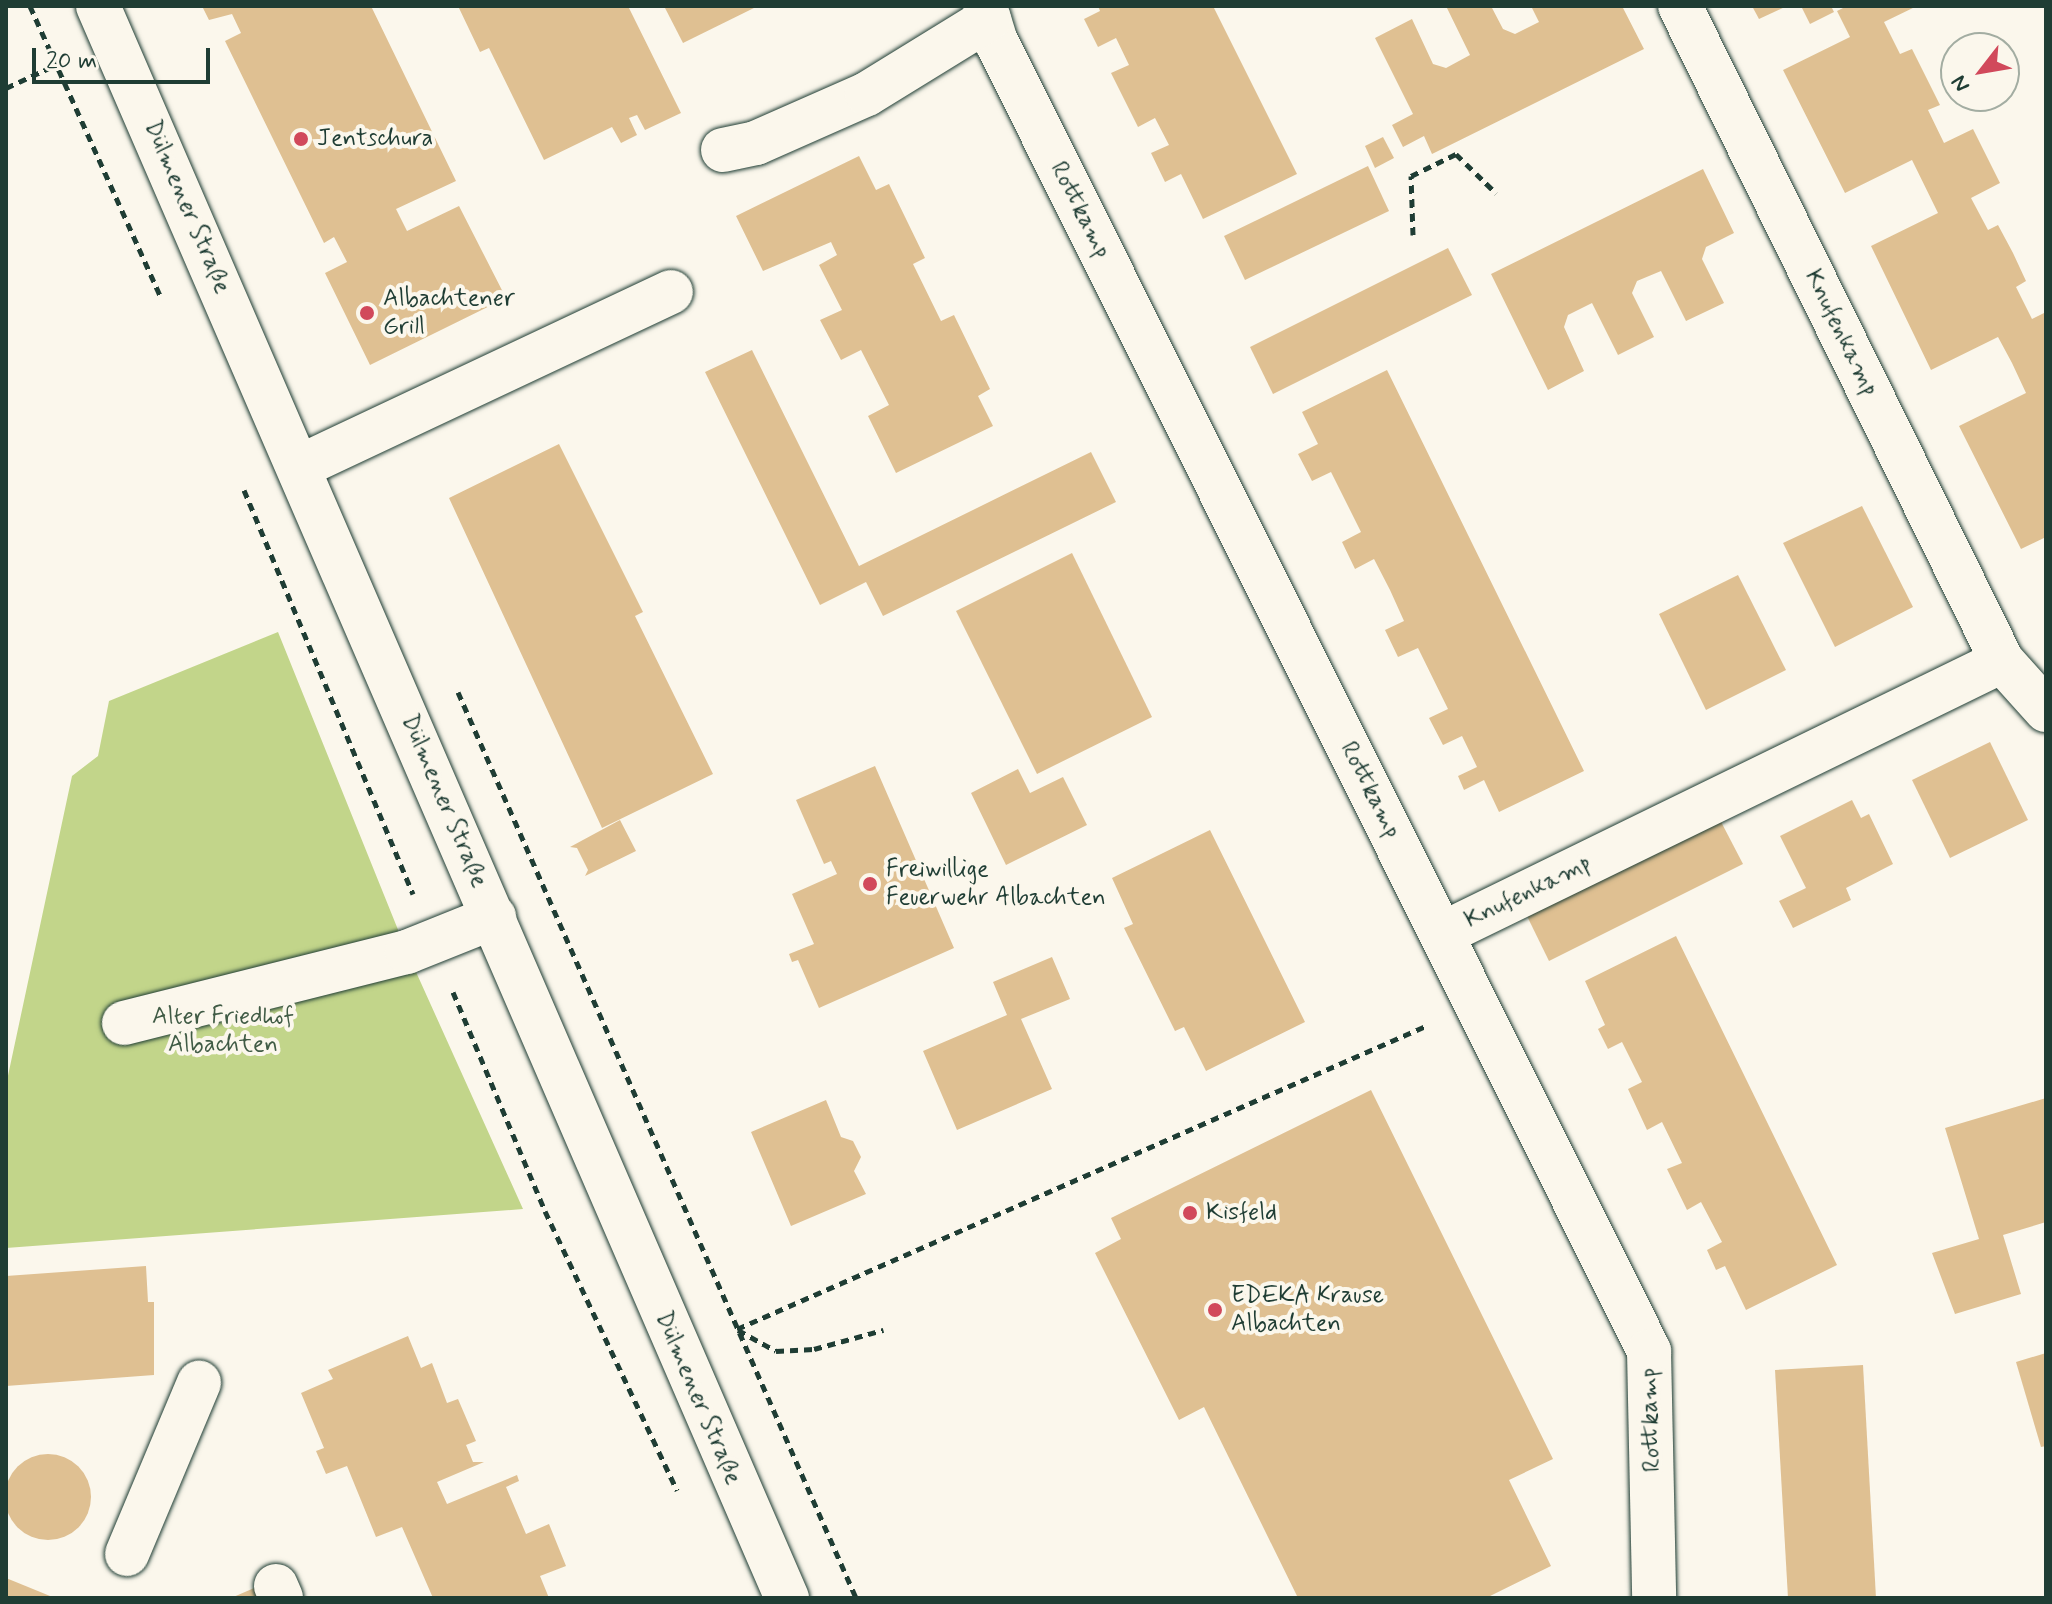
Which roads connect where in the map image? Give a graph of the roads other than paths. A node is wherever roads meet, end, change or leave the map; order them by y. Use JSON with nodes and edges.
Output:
{"nodes":[{"id":1,"x":98,"y":6,"type":"edge"},
{"id":2,"x":1680,"y":6,"type":"edge"},
{"id":3,"x":987,"y":12,"type":"edge"},
{"id":4,"x":723,"y":150,"type":"dead end"},
{"id":5,"x":671,"y":292,"type":"dead end"},
{"id":6,"x":299,"y":467,"type":"junction"},
{"id":7,"x":2002,"y":661,"type":"junction"},
{"id":8,"x":2046,"y":710,"type":"edge"},
{"id":9,"x":494,"y":917,"type":"junction"},
{"id":10,"x":1442,"y":934,"type":"junction"},
{"id":11,"x":124,"y":1023,"type":"dead end"},
{"id":12,"x":199,"y":1383,"type":"dead end"},
{"id":13,"x":127,"y":1554,"type":"dead end"},
{"id":14,"x":787,"y":1598,"type":"edge"},
{"id":15,"x":1654,"y":1598,"type":"edge"}],
"edges":[{"from":1,"to":6,"type":"street","name":"Dülmener Straße"},
{"from":2,"to":7,"type":"street","name":"Knufenkamp"},
{"from":3,"to":4,"type":"street"},
{"from":3,"to":10,"type":"street","name":"Rottkamp"},
{"from":5,"to":6,"type":"street"},
{"from":6,"to":9,"type":"street","name":"Dülmener Straße"},
{"from":7,"to":8,"type":"street","name":"Knufenkamp"},
{"from":7,"to":10,"type":"street","name":"Knufenkamp"},
{"from":9,"to":11,"type":"street"},
{"from":9,"to":14,"type":"street","name":"Dülmener Straße"},
{"from":10,"to":15,"type":"street","name":"Rottkamp"},
{"from":12,"to":13,"type":"street"}]}
